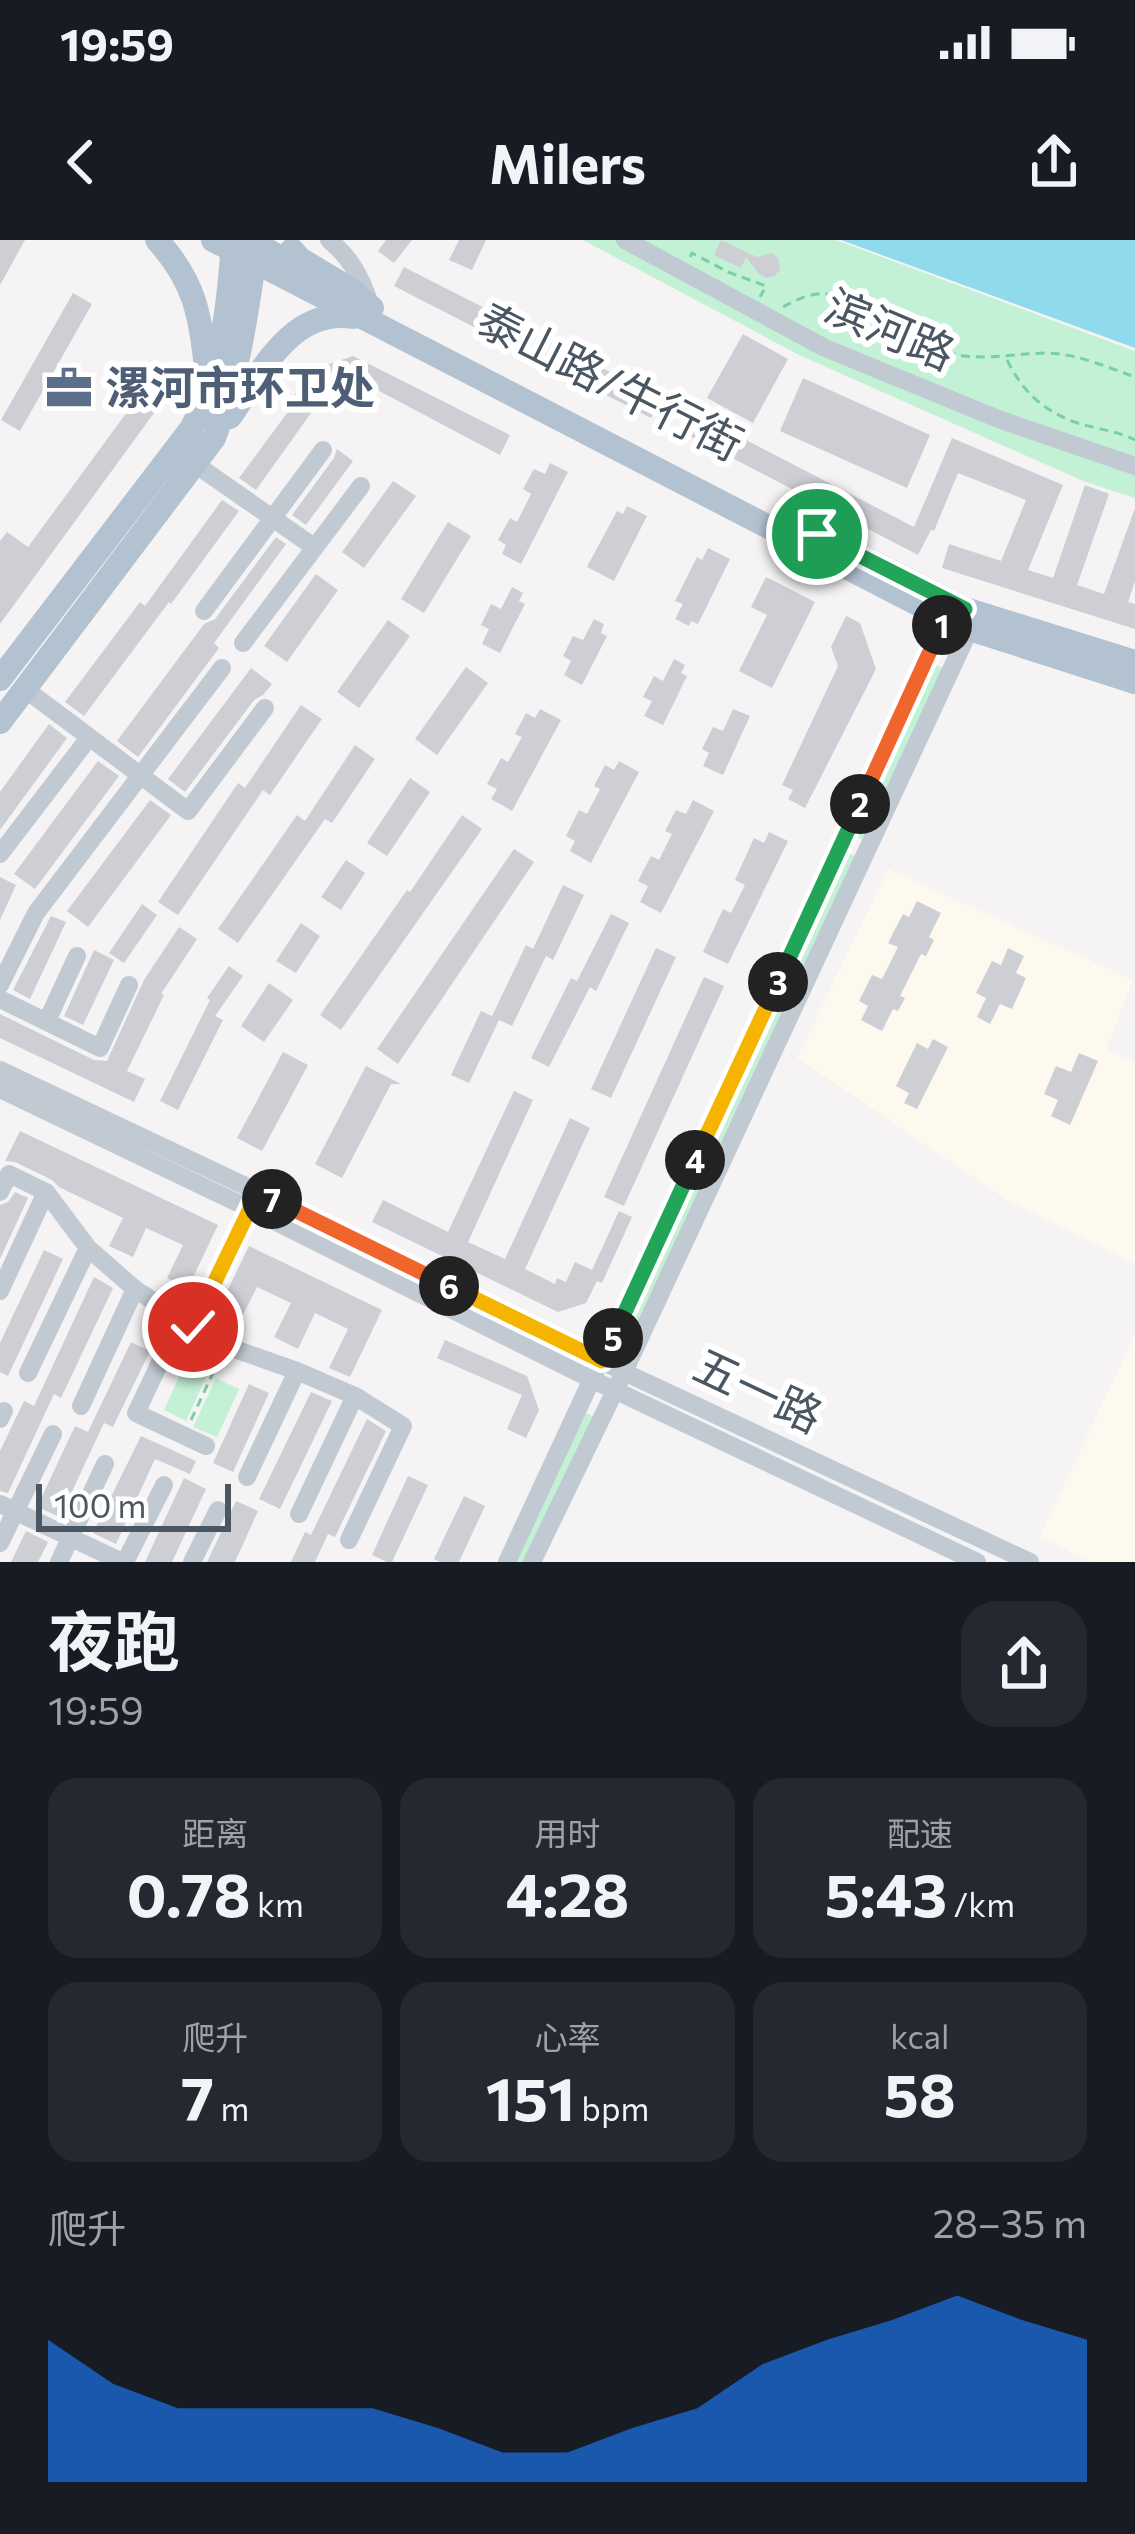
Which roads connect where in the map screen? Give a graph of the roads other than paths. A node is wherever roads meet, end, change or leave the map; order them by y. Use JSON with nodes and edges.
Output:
{"nodes":[{"id":1,"x":157,"y":240,"type":"edge"},
{"id":2,"x":283,"y":240,"type":"edge"},
{"id":3,"x":625,"y":240,"type":"edge"},
{"id":4,"x":342,"y":244,"type":"edge"},
{"id":5,"x":241,"y":245,"type":"edge"},
{"id":6,"x":368,"y":314,"type":"junction"},
{"id":7,"x":208,"y":387,"type":"junction"},
{"id":8,"x":214,"y":438,"type":"junction"},
{"id":9,"x":323,"y":450,"type":"dead end"},
{"id":10,"x":195,"y":464,"type":"junction"},
{"id":11,"x":1135,"y":466,"type":"edge"},
{"id":12,"x":361,"y":486,"type":"dead end"},
{"id":13,"x":273,"y":519,"type":"junction"},
{"id":14,"x":314,"y":548,"type":"junction"},
{"id":15,"x":204,"y":611,"type":"dead end"},
{"id":16,"x":960,"y":619,"type":"junction"},
{"id":17,"x":243,"y":644,"type":"dead end"},
{"id":18,"x":1135,"y":662,"type":"edge"},
{"id":19,"x":222,"y":668,"type":"dead end"},
{"id":20,"x":0,"y":679,"type":"edge"},
{"id":21,"x":1135,"y":682,"type":"edge"},
{"id":22,"x":25,"y":689,"type":"junction"},
{"id":23,"x":265,"y":708,"type":"dead end"},
{"id":24,"x":0,"y":722,"type":"edge"},
{"id":25,"x":88,"y":739,"type":"junction"},
{"id":26,"x":140,"y":777,"type":"junction"},
{"id":27,"x":843,"y":841,"type":"junction"},
{"id":28,"x":866,"y":851,"type":"junction"},
{"id":29,"x":0,"y":854,"type":"edge"},
{"id":30,"x":77,"y":956,"type":"dead end"},
{"id":31,"x":129,"y":985,"type":"dead end"},
{"id":32,"x":0,"y":986,"type":"edge"},
{"id":33,"x":0,"y":999,"type":"edge"},
{"id":34,"x":47,"y":1021,"type":"junction"},
{"id":35,"x":0,"y":1070,"type":"edge"},
{"id":36,"x":0,"y":1089,"type":"edge"},
{"id":37,"x":701,"y":1148,"type":"junction"},
{"id":38,"x":724,"y":1158,"type":"junction"},
{"id":39,"x":0,"y":1192,"type":"edge"},
{"id":40,"x":46,"y":1192,"type":"junction"},
{"id":41,"x":254,"y":1200,"type":"junction"},
{"id":42,"x":88,"y":1248,"type":"junction"},
{"id":43,"x":135,"y":1288,"type":"junction"},
{"id":44,"x":0,"y":1291,"type":"edge"},
{"id":45,"x":193,"y":1327,"type":"junction"},
{"id":46,"x":602,"y":1361,"type":"junction"},
{"id":47,"x":297,"y":1371,"type":"junction"},
{"id":48,"x":624,"y":1372,"type":"junction"},
{"id":49,"x":28,"y":1373,"type":"dead end"},
{"id":50,"x":593,"y":1380,"type":"junction"},
{"id":51,"x":615,"y":1390,"type":"junction"},
{"id":52,"x":355,"y":1396,"type":"junction"},
{"id":53,"x":81,"y":1406,"type":"dead end"},
{"id":54,"x":52,"y":1433,"type":"dead end"},
{"id":55,"x":206,"y":1446,"type":"dead end"},
{"id":56,"x":105,"y":1464,"type":"dead end"},
{"id":57,"x":247,"y":1477,"type":"dead end"},
{"id":58,"x":164,"y":1485,"type":"dead end"},
{"id":59,"x":8,"y":1508,"type":"edge"},
{"id":60,"x":218,"y":1510,"type":"dead end"},
{"id":61,"x":299,"y":1514,"type":"dead end"},
{"id":62,"x":70,"y":1537,"type":"junction"},
{"id":63,"x":349,"y":1540,"type":"dead end"},
{"id":64,"x":0,"y":1543,"type":"edge"},
{"id":65,"x":58,"y":1562,"type":"edge"},
{"id":66,"x":123,"y":1562,"type":"edge"},
{"id":67,"x":192,"y":1562,"type":"edge"},
{"id":68,"x":507,"y":1562,"type":"edge"},
{"id":69,"x":532,"y":1562,"type":"edge"},
{"id":70,"x":976,"y":1562,"type":"edge"},
{"id":71,"x":1030,"y":1562,"type":"edge"}],
"edges":[{"from":1,"to":7,"type":"main road"},
{"from":2,"to":6,"type":"main road"},
{"from":3,"to":11,"type":"street","name":"滨河路"},
{"from":4,"to":6,"type":"street"},
{"from":5,"to":6,"type":"main road","name":"泰山路/牛行街"},
{"from":5,"to":7,"type":"main road"},
{"from":5,"to":8,"type":"main road"},
{"from":6,"to":8,"type":"main road"},
{"from":6,"to":16,"type":"main road","name":"泰山路/牛行街"},
{"from":7,"to":20,"type":"main road"},
{"from":8,"to":10,"type":"main road"},
{"from":9,"to":13,"type":"street"},
{"from":10,"to":13,"type":"street"},
{"from":10,"to":22,"type":"main road"},
{"from":12,"to":14,"type":"street"},
{"from":13,"to":14,"type":"street"},
{"from":13,"to":15,"type":"street"},
{"from":14,"to":17,"type":"street"},
{"from":16,"to":18,"type":"main road","name":"泰山路/牛行街"},
{"from":16,"to":21,"type":"main road","name":"泰山路/牛行街"},
{"from":16,"to":27,"type":"street"},
{"from":16,"to":28,"type":"street"},
{"from":19,"to":26,"type":"street"},
{"from":22,"to":24,"type":"main road"},
{"from":22,"to":25,"type":"street"},
{"from":23,"to":26,"type":"street"},
{"from":25,"to":26,"type":"street"},
{"from":25,"to":29,"type":"street"},
{"from":26,"to":32,"type":"street"},
{"from":27,"to":28,"type":"street"},
{"from":27,"to":37,"type":"street"},
{"from":28,"to":38,"type":"street"},
{"from":30,"to":34,"type":"street"},
{"from":31,"to":34,"type":"street"},
{"from":33,"to":34,"type":"street"},
{"from":35,"to":41,"type":"street","name":"五一路"},
{"from":36,"to":41,"type":"street","name":"五一路"},
{"from":37,"to":38,"type":"street"},
{"from":37,"to":46,"type":"street"},
{"from":38,"to":48,"type":"street"},
{"from":39,"to":40,"type":"street"},
{"from":40,"to":42,"type":"street"},
{"from":40,"to":44,"type":"street"},
{"from":41,"to":45,"type":"street"},
{"from":41,"to":46,"type":"street","name":"五一路"},
{"from":41,"to":50,"type":"street","name":"五一路"},
{"from":42,"to":43,"type":"street"},
{"from":42,"to":49,"type":"street"},
{"from":43,"to":45,"type":"street"},
{"from":43,"to":53,"type":"street"},
{"from":45,"to":47,"type":"street"},
{"from":45,"to":55,"type":"street"},
{"from":46,"to":48,"type":"street","name":"五一路"},
{"from":46,"to":50,"type":"street"},
{"from":47,"to":52,"type":"street"},
{"from":47,"to":57,"type":"street"},
{"from":48,"to":51,"type":"street"},
{"from":48,"to":71,"type":"street","name":"五一路"},
{"from":50,"to":51,"type":"street","name":"五一路"},
{"from":50,"to":68,"type":"street"},
{"from":51,"to":69,"type":"street"},
{"from":51,"to":70,"type":"street","name":"五一路"},
{"from":52,"to":61,"type":"street"},
{"from":52,"to":63,"type":"street"},
{"from":54,"to":59,"type":"street"},
{"from":56,"to":62,"type":"street"},
{"from":58,"to":66,"type":"street"},
{"from":59,"to":62,"type":"street"},
{"from":59,"to":64,"type":"street"},
{"from":60,"to":67,"type":"street"},
{"from":62,"to":65,"type":"street"},
{"from":62,"to":66,"type":"street"}]}
